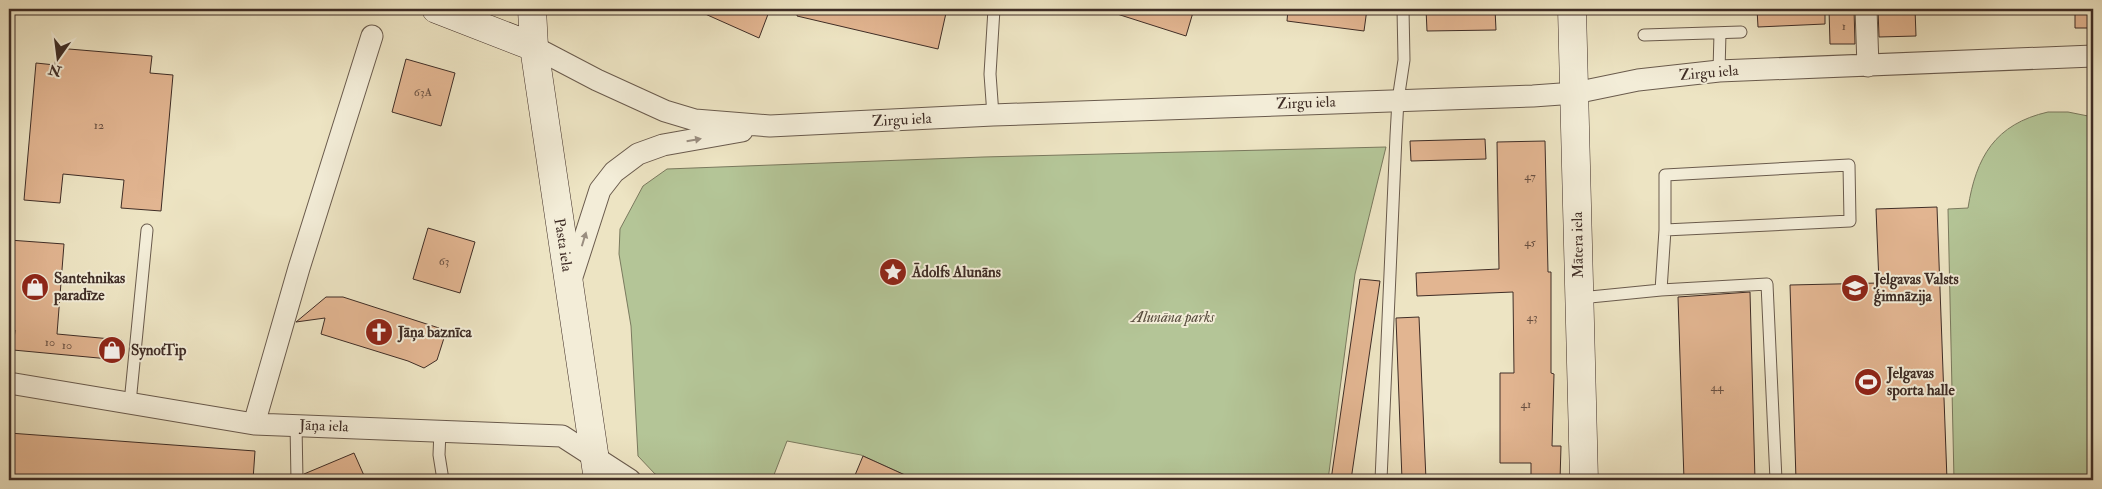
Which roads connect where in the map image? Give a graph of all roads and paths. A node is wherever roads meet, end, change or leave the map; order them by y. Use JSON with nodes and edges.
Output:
{"nodes":[{"id":1,"x":436,"y":9,"type":"edge"},
{"id":2,"x":532,"y":9,"type":"edge"},
{"id":3,"x":994,"y":9,"type":"edge"},
{"id":4,"x":1403,"y":9,"type":"edge"},
{"id":5,"x":1572,"y":9,"type":"edge"},
{"id":6,"x":1866,"y":9,"type":"edge"},
{"id":7,"x":1741,"y":32,"type":"dead end"},
{"id":8,"x":1720,"y":34,"type":"junction"},
{"id":9,"x":1644,"y":35,"type":"dead end"},
{"id":10,"x":372,"y":36,"type":"dead end"},
{"id":11,"x":534,"y":48,"type":"junction"},
{"id":12,"x":2093,"y":56,"type":"edge"},
{"id":13,"x":1868,"y":66,"type":"junction"},
{"id":14,"x":1719,"y":71,"type":"junction"},
{"id":15,"x":1575,"y":93,"type":"junction"},
{"id":16,"x":1398,"y":100,"type":"junction"},
{"id":17,"x":993,"y":115,"type":"junction"},
{"id":18,"x":770,"y":126,"type":"junction"},
{"id":19,"x":146,"y":230,"type":"dead end"},
{"id":20,"x":1665,"y":230,"type":"junction"},
{"id":21,"x":570,"y":286,"type":"junction"},
{"id":22,"x":1661,"y":290,"type":"junction"},
{"id":23,"x":1578,"y":298,"type":"junction"},
{"id":24,"x":9,"y":382,"type":"edge"},
{"id":25,"x":130,"y":403,"type":"junction"},
{"id":26,"x":254,"y":424,"type":"junction"},
{"id":27,"x":296,"y":425,"type":"junction"},
{"id":28,"x":440,"y":430,"type":"junction"},
{"id":29,"x":596,"y":468,"type":"edge"},
{"id":30,"x":297,"y":480,"type":"edge"},
{"id":31,"x":443,"y":480,"type":"edge"},
{"id":32,"x":630,"y":480,"type":"edge"},
{"id":33,"x":1381,"y":480,"type":"edge"},
{"id":34,"x":1584,"y":480,"type":"edge"},
{"id":35,"x":1776,"y":480,"type":"edge"}],
"edges":[{"from":1,"to":11,"type":"main road"},
{"from":2,"to":11,"type":"main road","name":"Pasta iela"},
{"from":3,"to":17,"type":"lane"},
{"from":4,"to":16,"type":"lane"},
{"from":5,"to":15,"type":"main road","name":"Mātera iela"},
{"from":6,"to":13,"type":"street"},
{"from":7,"to":8,"type":"lane"},
{"from":8,"to":9,"type":"lane"},
{"from":8,"to":14,"type":"lane"},
{"from":10,"to":26,"type":"street"},
{"from":11,"to":18,"type":"street","name":"Zirgu iela"},
{"from":11,"to":21,"type":"main road","name":"Pasta iela"},
{"from":12,"to":13,"type":"street","name":"Zirgu iela"},
{"from":13,"to":14,"type":"street","name":"Zirgu iela"},
{"from":14,"to":15,"type":"street","name":"Zirgu iela"},
{"from":15,"to":16,"type":"street","name":"Zirgu iela"},
{"from":15,"to":23,"type":"main road","name":"Mātera iela"},
{"from":16,"to":17,"type":"street","name":"Zirgu iela"},
{"from":16,"to":33,"type":"lane"},
{"from":17,"to":18,"type":"street","name":"Zirgu iela"},
{"from":21,"to":18,"type":"street","one_way":true},
{"from":19,"to":25,"type":"lane"},
{"from":20,"to":20,"type":"lane"},
{"from":20,"to":22,"type":"lane"},
{"from":21,"to":29,"type":"main road","name":"Pasta iela"},
{"from":22,"to":23,"type":"lane"},
{"from":22,"to":35,"type":"lane"},
{"from":23,"to":34,"type":"main road","name":"Mātera iela"},
{"from":24,"to":25,"type":"street","name":"Jāņa iela"},
{"from":25,"to":26,"type":"street","name":"Jāņa iela"},
{"from":26,"to":27,"type":"street","name":"Jāņa iela"},
{"from":27,"to":28,"type":"street","name":"Jāņa iela"},
{"from":27,"to":30,"type":"lane"},
{"from":28,"to":29,"type":"street","name":"Jāņa iela"},
{"from":28,"to":31,"type":"lane"},
{"from":29,"to":32,"type":"street","name":"Jāņa iela"}]}
